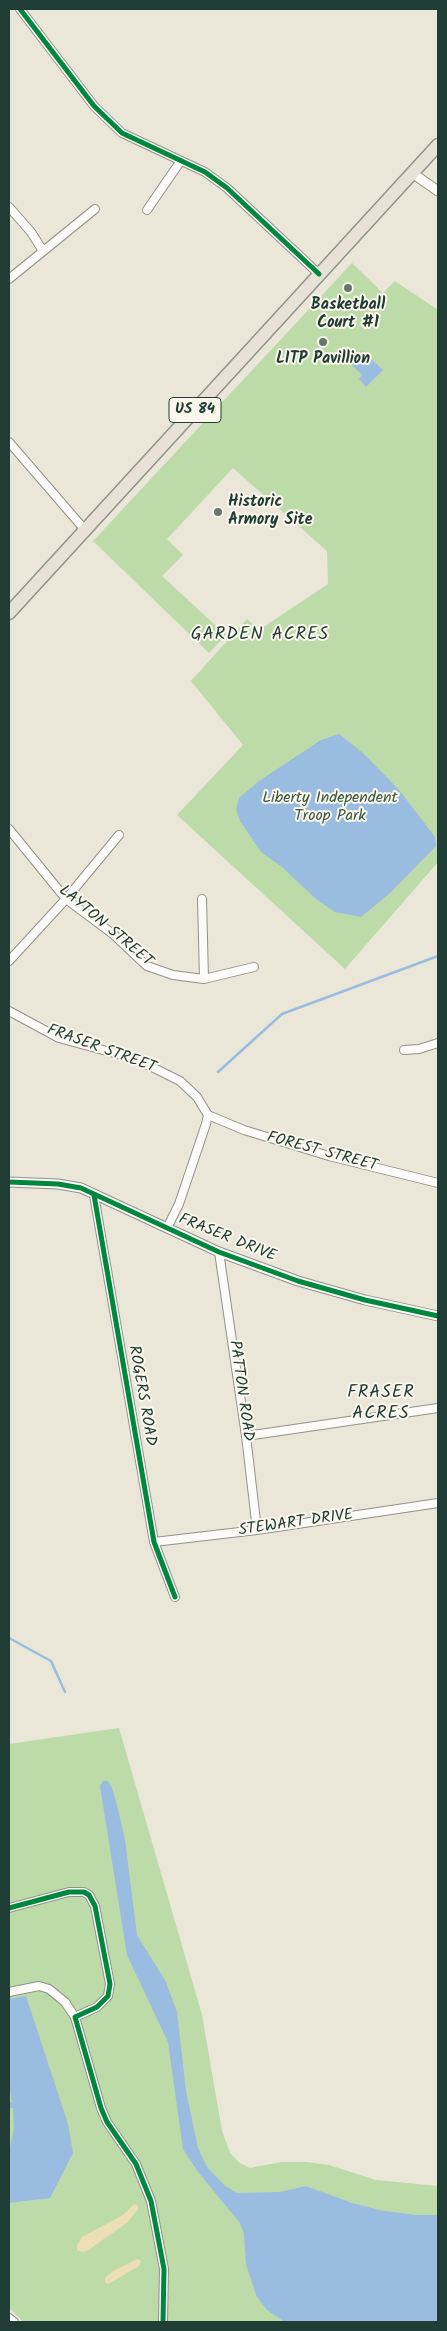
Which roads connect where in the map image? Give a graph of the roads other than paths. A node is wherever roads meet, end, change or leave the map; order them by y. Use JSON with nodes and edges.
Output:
{"nodes":[{"id":1,"x":20,"y":9,"type":"edge"},
{"id":2,"x":438,"y":144,"type":"edge"},
{"id":3,"x":180,"y":162,"type":"junction"},
{"id":4,"x":412,"y":173,"type":"junction"},
{"id":5,"x":438,"y":191,"type":"edge"},
{"id":6,"x":9,"y":207,"type":"edge"},
{"id":7,"x":95,"y":209,"type":"dead end"},
{"id":8,"x":147,"y":210,"type":"dead end"},
{"id":9,"x":43,"y":251,"type":"junction"},
{"id":10,"x":319,"y":274,"type":"junction"},
{"id":11,"x":9,"y":279,"type":"edge"},
{"id":12,"x":9,"y":442,"type":"edge"},
{"id":13,"x":84,"y":530,"type":"junction"},
{"id":14,"x":9,"y":613,"type":"edge"},
{"id":15,"x":9,"y":829,"type":"edge"},
{"id":16,"x":119,"y":836,"type":"dead end"},
{"id":17,"x":66,"y":898,"type":"junction"},
{"id":18,"x":202,"y":899,"type":"dead end"},
{"id":19,"x":9,"y":961,"type":"edge"},
{"id":20,"x":254,"y":967,"type":"dead end"},
{"id":21,"x":204,"y":979,"type":"junction"},
{"id":22,"x":9,"y":1011,"type":"edge"},
{"id":23,"x":438,"y":1043,"type":"edge"},
{"id":24,"x":404,"y":1050,"type":"dead end"},
{"id":25,"x":208,"y":1115,"type":"junction"},
{"id":26,"x":9,"y":1182,"type":"edge"},
{"id":27,"x":438,"y":1183,"type":"edge"},
{"id":28,"x":94,"y":1195,"type":"junction"},
{"id":29,"x":167,"y":1228,"type":"junction"},
{"id":30,"x":219,"y":1252,"type":"junction"},
{"id":31,"x":438,"y":1316,"type":"edge"},
{"id":32,"x":438,"y":1408,"type":"edge"},
{"id":33,"x":246,"y":1436,"type":"junction"},
{"id":34,"x":438,"y":1502,"type":"edge"},
{"id":35,"x":257,"y":1530,"type":"junction"},
{"id":36,"x":154,"y":1542,"type":"junction"},
{"id":37,"x":175,"y":1597,"type":"dead end"},
{"id":38,"x":9,"y":1908,"type":"edge"},
{"id":39,"x":9,"y":1992,"type":"edge"},
{"id":40,"x":75,"y":2017,"type":"junction"},
{"id":41,"x":9,"y":2318,"type":"edge"},
{"id":42,"x":14,"y":2322,"type":"edge"},
{"id":43,"x":163,"y":2322,"type":"edge"}],
"edges":[{"from":1,"to":3,"type":"street"},
{"from":2,"to":4,"type":"highway","number":"US 84"},
{"from":3,"to":8,"type":"street"},
{"from":3,"to":10,"type":"street"},
{"from":4,"to":5,"type":"street"},
{"from":4,"to":10,"type":"highway","number":"US 84"},
{"from":6,"to":9,"type":"street"},
{"from":7,"to":9,"type":"street"},
{"from":9,"to":11,"type":"street"},
{"from":10,"to":13,"type":"highway","number":"US 84"},
{"from":12,"to":13,"type":"street"},
{"from":13,"to":14,"type":"highway","number":"US 84"},
{"from":15,"to":17,"type":"street","name":"LAYTON STREET"},
{"from":16,"to":17,"type":"street"},
{"from":17,"to":19,"type":"street"},
{"from":17,"to":21,"type":"street","name":"LAYTON STREET"},
{"from":18,"to":21,"type":"street"},
{"from":20,"to":21,"type":"street","name":"LAYTON STREET"},
{"from":22,"to":25,"type":"street","name":"FRASER STREET"},
{"from":23,"to":24,"type":"street"},
{"from":25,"to":27,"type":"street","name":"FOREST STREET"},
{"from":25,"to":29,"type":"street"},
{"from":26,"to":28,"type":"street","name":"FRASER DRIVE"},
{"from":28,"to":29,"type":"street","name":"FRASER DRIVE"},
{"from":28,"to":36,"type":"street","name":"ROGERS ROAD"},
{"from":29,"to":30,"type":"street","name":"FRASER DRIVE"},
{"from":30,"to":31,"type":"street","name":"FRASER DRIVE"},
{"from":30,"to":33,"type":"street","name":"PATTON ROAD"},
{"from":32,"to":33,"type":"street"},
{"from":33,"to":35,"type":"street","name":"PATTON ROAD"},
{"from":34,"to":35,"type":"street","name":"STEWART DRIVE"},
{"from":35,"to":36,"type":"street","name":"STEWART DRIVE"},
{"from":36,"to":37,"type":"street","name":"ROGERS ROAD"},
{"from":38,"to":40,"type":"street"},
{"from":39,"to":40,"type":"street"},
{"from":40,"to":43,"type":"street"},
{"from":41,"to":42,"type":"street"}]}
